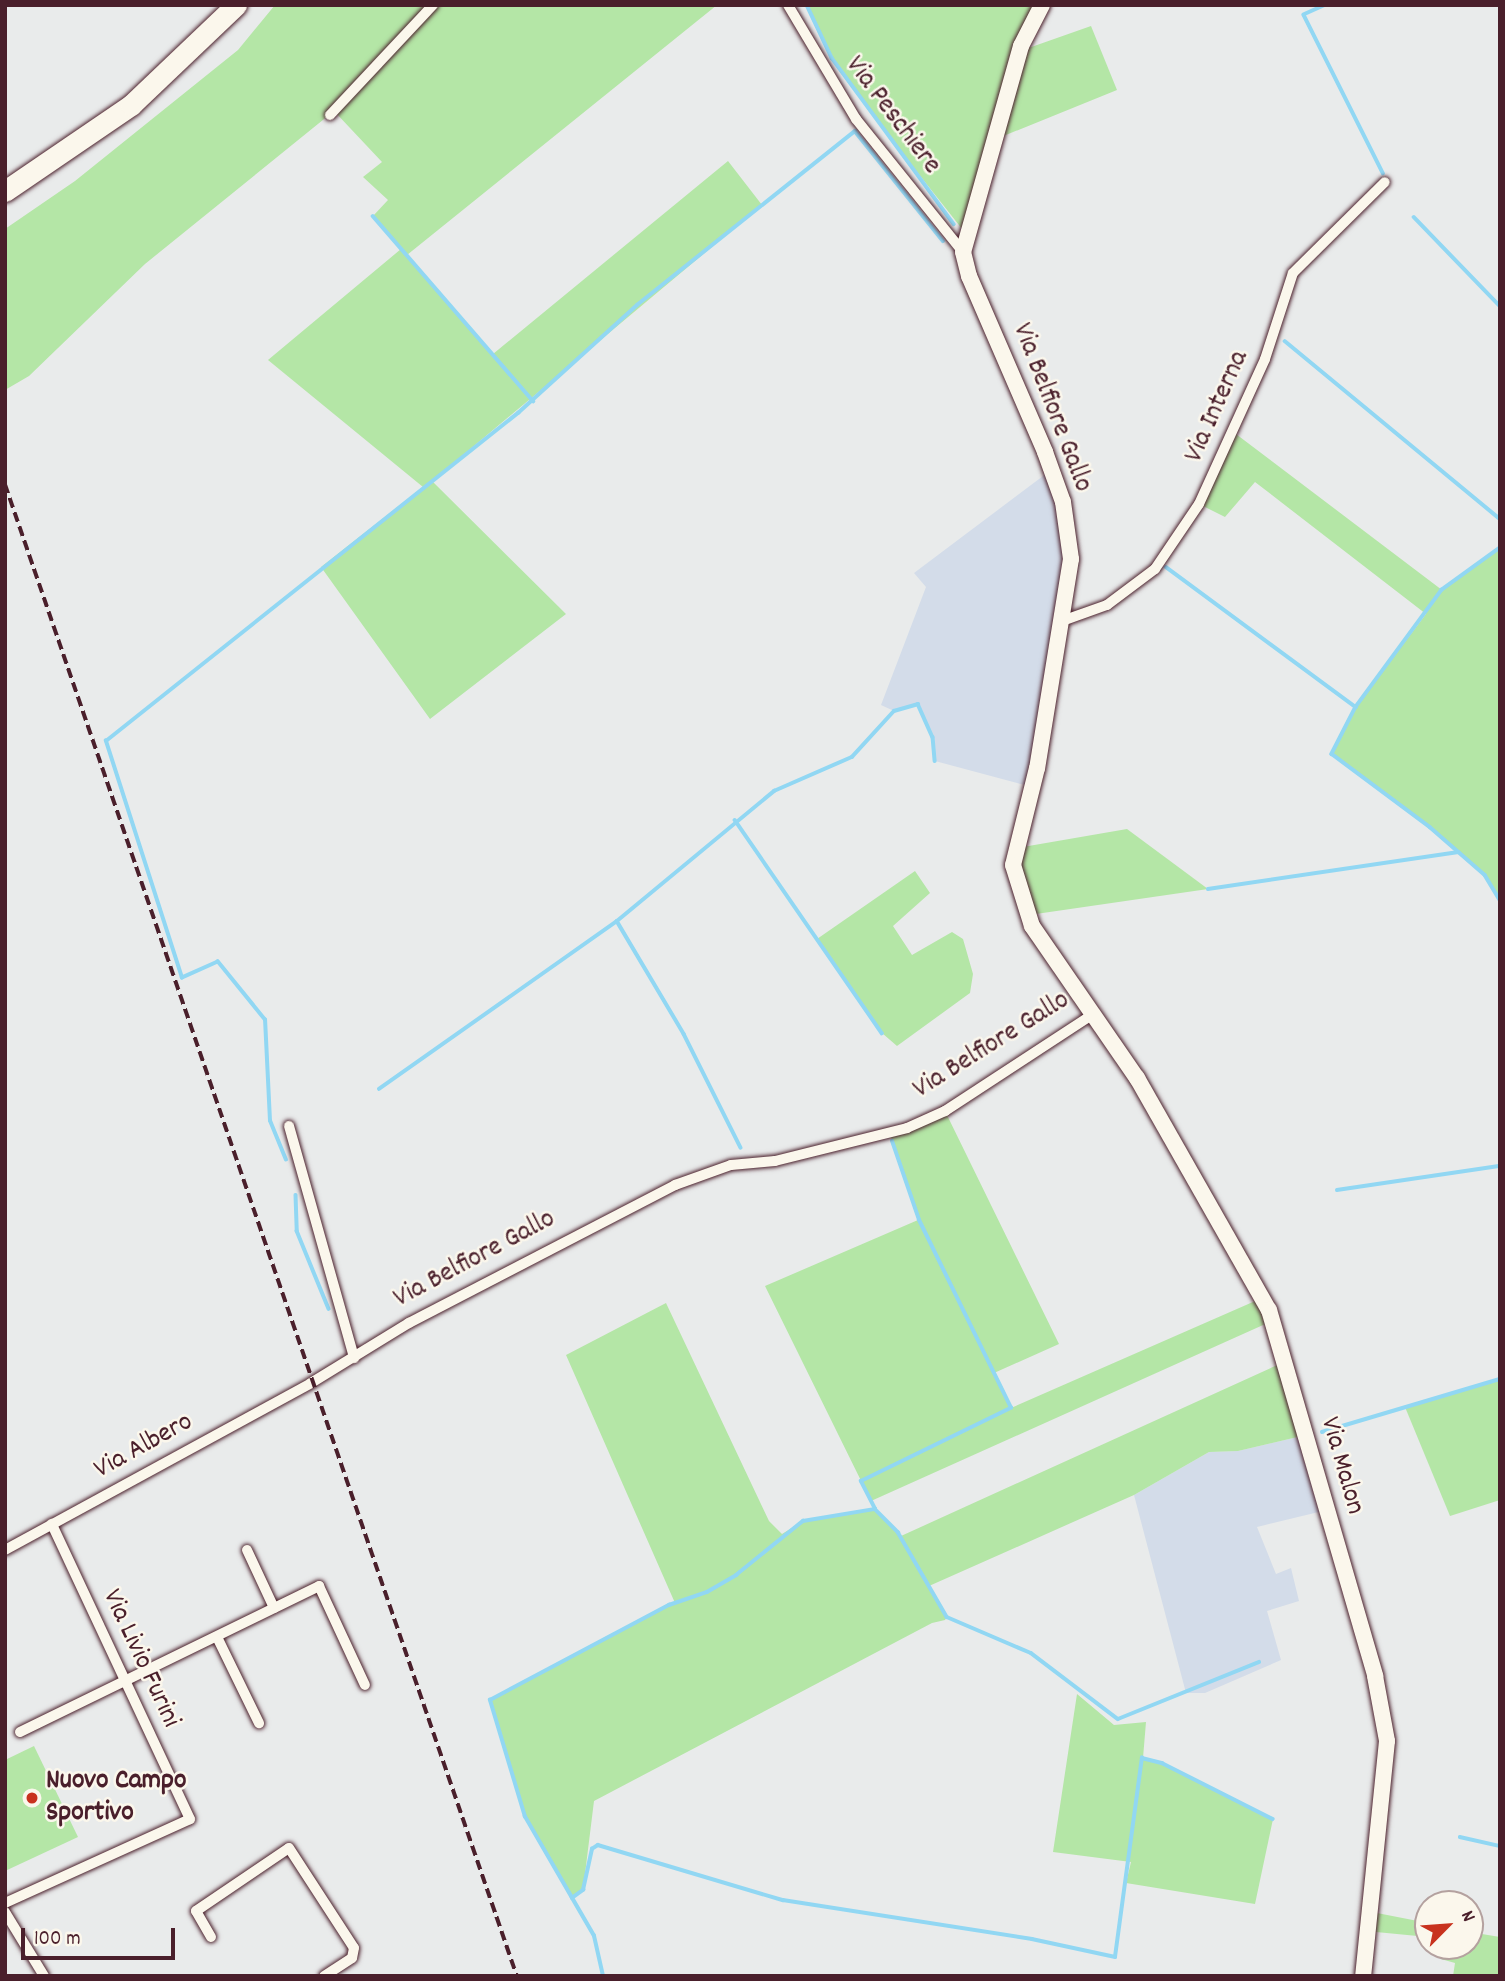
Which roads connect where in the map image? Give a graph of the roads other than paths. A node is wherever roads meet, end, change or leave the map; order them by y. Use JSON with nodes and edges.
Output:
{"nodes":[{"id":1,"x":218,"y":5,"type":"edge"},
{"id":2,"x":236,"y":5,"type":"edge"},
{"id":3,"x":433,"y":5,"type":"edge"},
{"id":4,"x":788,"y":5,"type":"edge"},
{"id":5,"x":1042,"y":5,"type":"edge"},
{"id":6,"x":330,"y":115,"type":"dead end"},
{"id":7,"x":5,"y":178,"type":"edge"},
{"id":8,"x":1385,"y":181,"type":"dead end"},
{"id":9,"x":5,"y":191,"type":"edge"},
{"id":10,"x":963,"y":252,"type":"junction"},
{"id":11,"x":969,"y":276,"type":"joint"},
{"id":12,"x":1062,"y":621,"type":"junction"},
{"id":13,"x":1093,"y":1014,"type":"junction"},
{"id":14,"x":289,"y":1126,"type":"dead end"},
{"id":15,"x":354,"y":1358,"type":"junction"},
{"id":16,"x":306,"y":1386,"type":"joint"},
{"id":17,"x":52,"y":1524,"type":"junction"},
{"id":18,"x":5,"y":1549,"type":"edge"},
{"id":19,"x":247,"y":1550,"type":"dead end"},
{"id":20,"x":274,"y":1608,"type":"junction"},
{"id":21,"x":217,"y":1637,"type":"junction"},
{"id":22,"x":126,"y":1682,"type":"junction"},
{"id":23,"x":365,"y":1685,"type":"dead end"},
{"id":24,"x":259,"y":1723,"type":"dead end"},
{"id":25,"x":20,"y":1732,"type":"dead end"},
{"id":26,"x":5,"y":1903,"type":"edge"},
{"id":27,"x":5,"y":1912,"type":"edge"},
{"id":28,"x":211,"y":1937,"type":"dead end"},
{"id":29,"x":44,"y":1976,"type":"edge"},
{"id":30,"x":324,"y":1976,"type":"edge"},
{"id":31,"x":1363,"y":1976,"type":"edge"}],
"edges":[{"from":1,"to":7,"type":"highway"},
{"from":2,"to":9,"type":"highway"},
{"from":3,"to":6,"type":"street"},
{"from":4,"to":10,"type":"street","name":"Via Peschiere"},
{"from":5,"to":10,"type":"street","name":"Via Peschiere"},
{"from":8,"to":12,"type":"street","name":"Via Interna"},
{"from":10,"to":11,"type":"street","name":"Via Peschiere"},
{"from":11,"to":12,"type":"street","name":"Via Belfiore Gallo"},
{"from":12,"to":13,"type":"street","name":"Via Belfiore Gallo"},
{"from":13,"to":15,"type":"street","name":"Via Belfiore Gallo"},
{"from":13,"to":31,"type":"street","name":"Via Malon"},
{"from":14,"to":15,"type":"street"},
{"from":15,"to":16,"type":"street","name":"Via Belfiore Gallo"},
{"from":16,"to":17,"type":"street","name":"Via Albero"},
{"from":17,"to":18,"type":"street","name":"Via Albero"},
{"from":17,"to":22,"type":"street","name":"Via Livio Furini"},
{"from":19,"to":20,"type":"street"},
{"from":20,"to":21,"type":"street"},
{"from":20,"to":23,"type":"street"},
{"from":21,"to":22,"type":"street"},
{"from":21,"to":24,"type":"street"},
{"from":22,"to":25,"type":"street"},
{"from":22,"to":26,"type":"street","name":"Via Livio Furini"},
{"from":27,"to":29,"type":"street"},
{"from":28,"to":30,"type":"street"}]}
